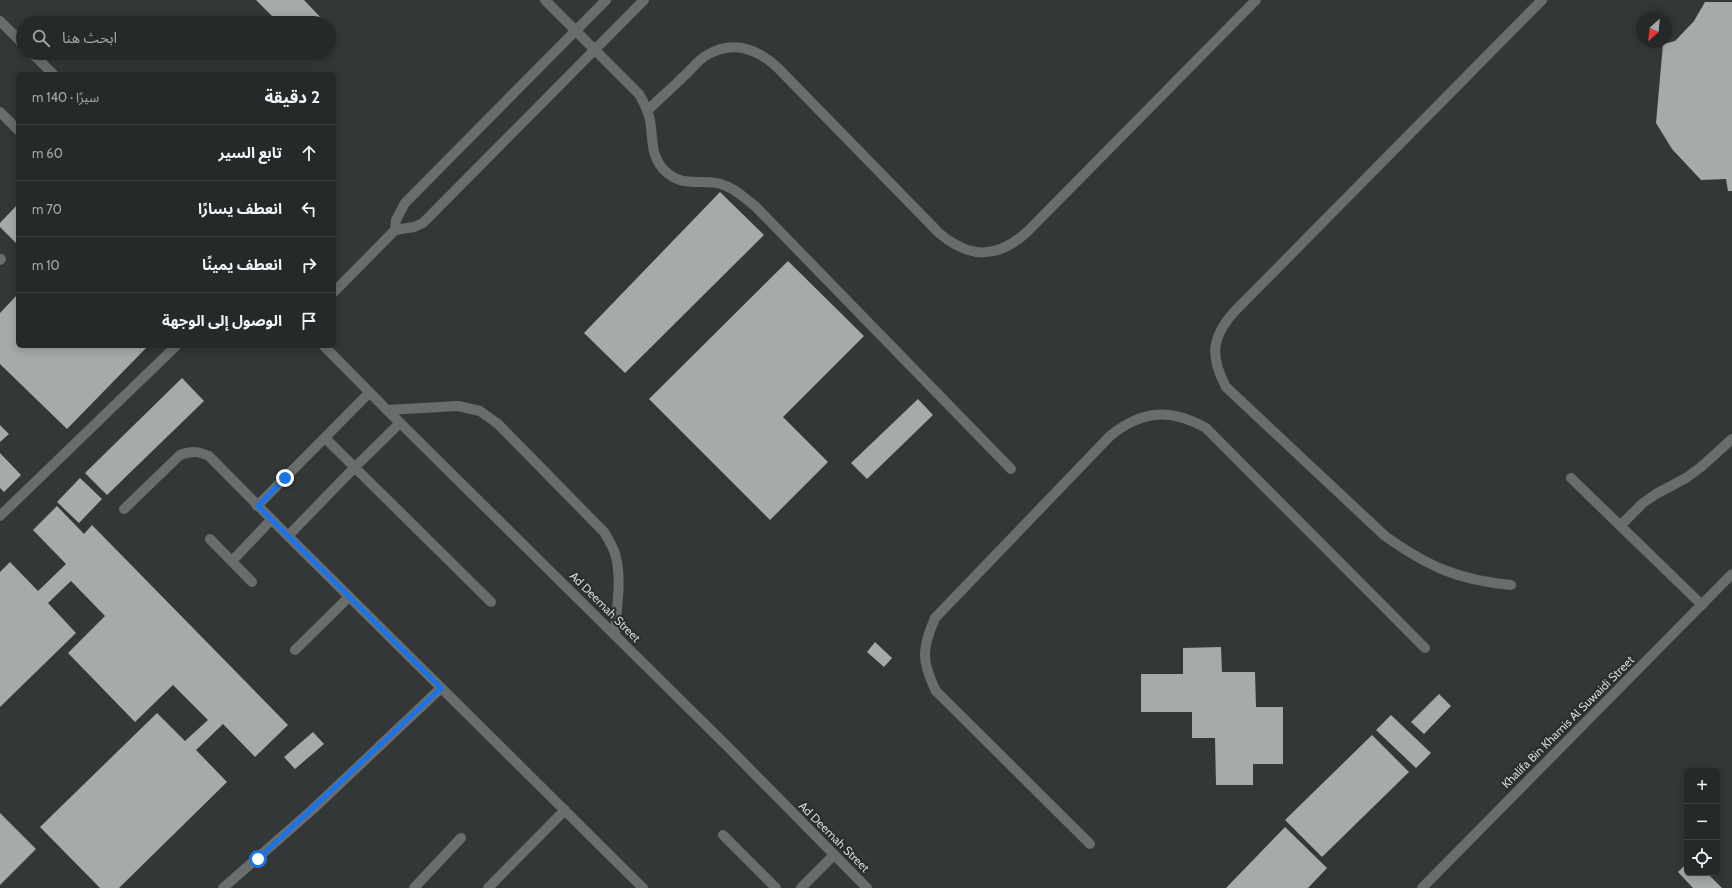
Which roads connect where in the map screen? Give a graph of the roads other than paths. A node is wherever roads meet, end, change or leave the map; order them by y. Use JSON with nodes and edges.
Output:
{"nodes":[{"id":1,"x":545,"y":0,"type":"edge"},
{"id":2,"x":606,"y":0,"type":"edge"},
{"id":3,"x":644,"y":0,"type":"edge"},
{"id":4,"x":1256,"y":0,"type":"edge"},
{"id":5,"x":1542,"y":0,"type":"edge"},
{"id":6,"x":0,"y":20,"type":"edge"},
{"id":7,"x":576,"y":30,"type":"junction"},
{"id":8,"x":16,"y":37,"type":"edge"},
{"id":9,"x":594,"y":50,"type":"junction"},
{"id":10,"x":39,"y":60,"type":"edge"},
{"id":11,"x":51,"y":72,"type":"edge"},
{"id":12,"x":647,"y":111,"type":"junction"},
{"id":13,"x":0,"y":112,"type":"edge"},
{"id":14,"x":16,"y":128,"type":"edge"},
{"id":15,"x":395,"y":230,"type":"junction"},
{"id":16,"x":336,"y":290,"type":"edge"},
{"id":17,"x":174,"y":348,"type":"edge"},
{"id":18,"x":326,"y":348,"type":"edge"},
{"id":19,"x":369,"y":393,"type":"junction"},
{"id":20,"x":386,"y":410,"type":"junction"},
{"id":21,"x":400,"y":423,"type":"junction"},
{"id":22,"x":325,"y":438,"type":"junction"},
{"id":23,"x":1732,"y":438,"type":"edge"},
{"id":24,"x":354,"y":468,"type":"junction"},
{"id":25,"x":1011,"y":470,"type":"dead end"},
{"id":26,"x":1571,"y":478,"type":"dead end"},
{"id":27,"x":258,"y":506,"type":"junction"},
{"id":28,"x":124,"y":509,"type":"dead end"},
{"id":29,"x":0,"y":516,"type":"edge"},
{"id":30,"x":271,"y":520,"type":"junction"},
{"id":31,"x":1620,"y":526,"type":"junction"},
{"id":32,"x":288,"y":536,"type":"junction"},
{"id":33,"x":210,"y":539,"type":"dead end"},
{"id":34,"x":232,"y":561,"type":"junction"},
{"id":35,"x":1732,"y":574,"type":"edge"},
{"id":36,"x":252,"y":582,"type":"dead end"},
{"id":37,"x":1511,"y":585,"type":"dead end"},
{"id":38,"x":349,"y":597,"type":"junction"},
{"id":39,"x":491,"y":602,"type":"dead end"},
{"id":40,"x":1702,"y":605,"type":"junction"},
{"id":41,"x":615,"y":635,"type":"junction"},
{"id":42,"x":1425,"y":648,"type":"dead end"},
{"id":43,"x":295,"y":650,"type":"dead end"},
{"id":44,"x":441,"y":688,"type":"junction"},
{"id":45,"x":565,"y":810,"type":"junction"},
{"id":46,"x":723,"y":835,"type":"dead end"},
{"id":47,"x":461,"y":838,"type":"dead end"},
{"id":48,"x":1090,"y":844,"type":"dead end"},
{"id":49,"x":834,"y":855,"type":"junction"},
{"id":50,"x":862,"y":886,"type":"edge"},
{"id":51,"x":223,"y":888,"type":"edge"},
{"id":52,"x":414,"y":888,"type":"edge"},
{"id":53,"x":488,"y":888,"type":"edge"},
{"id":54,"x":643,"y":888,"type":"edge"},
{"id":55,"x":776,"y":888,"type":"edge"},
{"id":56,"x":801,"y":888,"type":"edge"},
{"id":57,"x":1422,"y":888,"type":"edge"}],
"edges":[{"from":1,"to":7,"type":"street"},
{"from":2,"to":7,"type":"street"},
{"from":3,"to":9,"type":"street"},
{"from":4,"to":12,"type":"street"},
{"from":5,"to":37,"type":"street"},
{"from":6,"to":8,"type":"street"},
{"from":7,"to":9,"type":"street"},
{"from":7,"to":15,"type":"street"},
{"from":9,"to":12,"type":"street"},
{"from":9,"to":15,"type":"street"},
{"from":10,"to":11,"type":"street"},
{"from":12,"to":25,"type":"street"},
{"from":13,"to":14,"type":"street"},
{"from":15,"to":16,"type":"street"},
{"from":17,"to":29,"type":"street"},
{"from":18,"to":19,"type":"street","name":"Ad Deemah Street"},
{"from":19,"to":20,"type":"street","name":"Ad Deemah Street"},
{"from":19,"to":22,"type":"street"},
{"from":20,"to":21,"type":"street","name":"Ad Deemah Street"},
{"from":20,"to":41,"type":"street"},
{"from":21,"to":24,"type":"street"},
{"from":21,"to":41,"type":"street","name":"Ad Deemah Street"},
{"from":22,"to":24,"type":"street"},
{"from":22,"to":27,"type":"street"},
{"from":23,"to":31,"type":"street"},
{"from":24,"to":32,"type":"street"},
{"from":24,"to":39,"type":"street"},
{"from":26,"to":31,"type":"street"},
{"from":27,"to":28,"type":"street"},
{"from":27,"to":30,"type":"street"},
{"from":30,"to":32,"type":"street"},
{"from":30,"to":34,"type":"street"},
{"from":31,"to":40,"type":"street"},
{"from":32,"to":38,"type":"street"},
{"from":33,"to":34,"type":"street"},
{"from":34,"to":36,"type":"street"},
{"from":35,"to":40,"type":"street","name":"Khalifa Bin Khamis Al Suwaidi Street"},
{"from":38,"to":43,"type":"street"},
{"from":38,"to":44,"type":"street"},
{"from":40,"to":57,"type":"street","name":"Khalifa Bin Khamis Al Suwaidi Street"},
{"from":41,"to":49,"type":"street","name":"Ad Deemah Street"},
{"from":42,"to":48,"type":"street"},
{"from":44,"to":45,"type":"street"},
{"from":44,"to":51,"type":"street"},
{"from":45,"to":53,"type":"street"},
{"from":45,"to":54,"type":"street"},
{"from":46,"to":55,"type":"street"},
{"from":47,"to":52,"type":"street"},
{"from":49,"to":50,"type":"street","name":"Ad Deemah Street"},
{"from":49,"to":56,"type":"street"}]}
